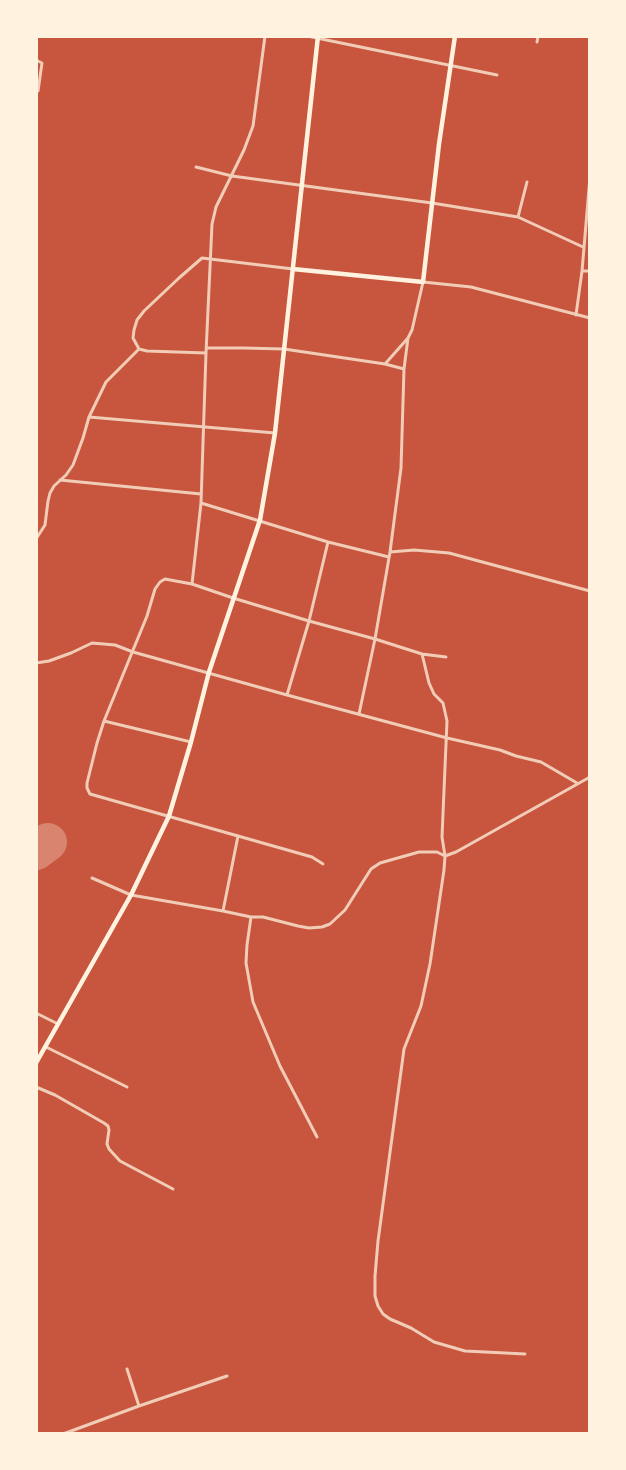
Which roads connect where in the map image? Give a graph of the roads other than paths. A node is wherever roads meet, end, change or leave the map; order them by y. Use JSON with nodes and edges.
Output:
{"nodes":[{"id":1,"x":265,"y":36,"type":"edge"},
{"id":2,"x":308,"y":36,"type":"edge"},
{"id":3,"x":455,"y":36,"type":"edge"},
{"id":4,"x":538,"y":36,"type":"edge"},
{"id":5,"x":318,"y":37,"type":"edge"},
{"id":6,"x":537,"y":42,"type":"dead end"},
{"id":7,"x":36,"y":60,"type":"edge"},
{"id":8,"x":450,"y":66,"type":"junction"},
{"id":9,"x":497,"y":75,"type":"dead end"},
{"id":10,"x":38,"y":91,"type":"dead end"},
{"id":11,"x":196,"y":167,"type":"dead end"},
{"id":12,"x":232,"y":176,"type":"junction"},
{"id":13,"x":590,"y":177,"type":"edge"},
{"id":14,"x":526,"y":182,"type":"dead end"},
{"id":15,"x":302,"y":185,"type":"junction"},
{"id":16,"x":432,"y":203,"type":"junction"},
{"id":17,"x":518,"y":217,"type":"junction"},
{"id":18,"x":583,"y":247,"type":"junction"},
{"id":19,"x":211,"y":258,"type":"junction"},
{"id":20,"x":293,"y":269,"type":"junction"},
{"id":21,"x":582,"y":270,"type":"junction"},
{"id":22,"x":590,"y":271,"type":"edge"},
{"id":23,"x":423,"y":282,"type":"junction"},
{"id":24,"x":576,"y":315,"type":"junction"},
{"id":25,"x":590,"y":318,"type":"edge"},
{"id":26,"x":408,"y":338,"type":"junction"},
{"id":27,"x":139,"y":349,"type":"junction"},
{"id":28,"x":284,"y":349,"type":"junction"},
{"id":29,"x":206,"y":351,"type":"junction"},
{"id":30,"x":385,"y":364,"type":"junction"},
{"id":31,"x":404,"y":369,"type":"junction"},
{"id":32,"x":88,"y":417,"type":"junction"},
{"id":33,"x":203,"y":427,"type":"junction"},
{"id":34,"x":275,"y":433,"type":"junction"},
{"id":35,"x":59,"y":480,"type":"junction"},
{"id":36,"x":201,"y":494,"type":"junction"},
{"id":37,"x":201,"y":503,"type":"junction"},
{"id":38,"x":260,"y":520,"type":"junction"},
{"id":39,"x":36,"y":538,"type":"edge"},
{"id":40,"x":328,"y":542,"type":"junction"},
{"id":41,"x":390,"y":552,"type":"junction"},
{"id":42,"x":388,"y":557,"type":"junction"},
{"id":43,"x":192,"y":584,"type":"junction"},
{"id":44,"x":590,"y":591,"type":"edge"},
{"id":45,"x":233,"y":598,"type":"junction"},
{"id":46,"x":309,"y":621,"type":"junction"},
{"id":47,"x":375,"y":639,"type":"junction"},
{"id":48,"x":133,"y":652,"type":"junction"},
{"id":49,"x":422,"y":654,"type":"junction"},
{"id":50,"x":446,"y":657,"type":"dead end"},
{"id":51,"x":36,"y":663,"type":"edge"},
{"id":52,"x":209,"y":672,"type":"junction"},
{"id":53,"x":287,"y":695,"type":"junction"},
{"id":54,"x":359,"y":714,"type":"junction"},
{"id":55,"x":104,"y":722,"type":"junction"},
{"id":56,"x":447,"y":738,"type":"junction"},
{"id":57,"x":191,"y":742,"type":"junction"},
{"id":58,"x":590,"y":777,"type":"edge"},
{"id":59,"x":578,"y":782,"type":"junction"},
{"id":60,"x":170,"y":816,"type":"junction"},
{"id":61,"x":238,"y":836,"type":"junction"},
{"id":62,"x":444,"y":856,"type":"junction"},
{"id":63,"x":322,"y":864,"type":"dead end"},
{"id":64,"x":92,"y":878,"type":"dead end"},
{"id":65,"x":131,"y":895,"type":"junction"},
{"id":66,"x":224,"y":910,"type":"junction"},
{"id":67,"x":250,"y":917,"type":"junction"},
{"id":68,"x":36,"y":1013,"type":"edge"},
{"id":69,"x":58,"y":1024,"type":"junction"},
{"id":70,"x":46,"y":1047,"type":"junction"},
{"id":71,"x":36,"y":1062,"type":"edge"},
{"id":72,"x":36,"y":1087,"type":"edge"},
{"id":73,"x":127,"y":1087,"type":"dead end"},
{"id":74,"x":317,"y":1138,"type":"dead end"},
{"id":75,"x":173,"y":1189,"type":"dead end"},
{"id":76,"x":524,"y":1354,"type":"dead end"},
{"id":77,"x":127,"y":1369,"type":"dead end"},
{"id":78,"x":227,"y":1376,"type":"dead end"},
{"id":79,"x":139,"y":1406,"type":"junction"},
{"id":80,"x":63,"y":1434,"type":"edge"}],
"edges":[{"from":1,"to":12,"type":"street"},
{"from":2,"to":5,"type":"street"},
{"from":3,"to":8,"type":"main road"},
{"from":4,"to":6,"type":"street"},
{"from":5,"to":8,"type":"street"},
{"from":5,"to":15,"type":"main road"},
{"from":7,"to":10,"type":"street"},
{"from":8,"to":9,"type":"street"},
{"from":8,"to":16,"type":"main road"},
{"from":11,"to":12,"type":"street"},
{"from":12,"to":15,"type":"street"},
{"from":12,"to":19,"type":"street"},
{"from":13,"to":18,"type":"street"},
{"from":14,"to":17,"type":"street"},
{"from":15,"to":16,"type":"street"},
{"from":15,"to":20,"type":"main road"},
{"from":16,"to":17,"type":"street"},
{"from":16,"to":23,"type":"main road"},
{"from":17,"to":18,"type":"street"},
{"from":18,"to":21,"type":"street"},
{"from":19,"to":20,"type":"street"},
{"from":19,"to":27,"type":"street"},
{"from":19,"to":29,"type":"street"},
{"from":20,"to":23,"type":"main road"},
{"from":20,"to":28,"type":"main road"},
{"from":21,"to":22,"type":"street"},
{"from":21,"to":24,"type":"street"},
{"from":23,"to":24,"type":"street"},
{"from":23,"to":26,"type":"street"},
{"from":24,"to":25,"type":"street"},
{"from":26,"to":30,"type":"street"},
{"from":26,"to":31,"type":"street"},
{"from":27,"to":29,"type":"street"},
{"from":27,"to":32,"type":"street"},
{"from":28,"to":29,"type":"street"},
{"from":28,"to":30,"type":"street"},
{"from":28,"to":34,"type":"main road"},
{"from":29,"to":33,"type":"street"},
{"from":30,"to":31,"type":"street"},
{"from":31,"to":41,"type":"street"},
{"from":32,"to":33,"type":"street"},
{"from":32,"to":35,"type":"street"},
{"from":33,"to":34,"type":"street"},
{"from":33,"to":36,"type":"street"},
{"from":34,"to":38,"type":"main road"},
{"from":35,"to":36,"type":"street"},
{"from":35,"to":39,"type":"street"},
{"from":36,"to":37,"type":"street"},
{"from":37,"to":38,"type":"street"},
{"from":37,"to":43,"type":"street"},
{"from":38,"to":40,"type":"street"},
{"from":38,"to":45,"type":"main road"},
{"from":40,"to":42,"type":"street"},
{"from":40,"to":46,"type":"street"},
{"from":41,"to":42,"type":"street"},
{"from":41,"to":44,"type":"street"},
{"from":42,"to":47,"type":"street"},
{"from":43,"to":45,"type":"street"},
{"from":43,"to":48,"type":"street"},
{"from":45,"to":46,"type":"street"},
{"from":45,"to":52,"type":"main road"},
{"from":46,"to":47,"type":"street"},
{"from":46,"to":53,"type":"street"},
{"from":47,"to":49,"type":"street"},
{"from":47,"to":54,"type":"street"},
{"from":48,"to":51,"type":"street"},
{"from":48,"to":52,"type":"street"},
{"from":48,"to":55,"type":"street"},
{"from":49,"to":50,"type":"street"},
{"from":49,"to":56,"type":"street"},
{"from":52,"to":53,"type":"street"},
{"from":52,"to":57,"type":"main road"},
{"from":53,"to":54,"type":"street"},
{"from":54,"to":56,"type":"street"},
{"from":55,"to":57,"type":"street"},
{"from":55,"to":60,"type":"street"},
{"from":56,"to":59,"type":"street"},
{"from":56,"to":62,"type":"street"},
{"from":57,"to":60,"type":"main road"},
{"from":58,"to":59,"type":"street"},
{"from":59,"to":62,"type":"street"},
{"from":60,"to":61,"type":"street"},
{"from":60,"to":65,"type":"main road"},
{"from":61,"to":63,"type":"street"},
{"from":61,"to":66,"type":"street"},
{"from":62,"to":67,"type":"street"},
{"from":62,"to":76,"type":"street"},
{"from":64,"to":65,"type":"street"},
{"from":65,"to":66,"type":"street"},
{"from":65,"to":69,"type":"main road"},
{"from":66,"to":67,"type":"street"},
{"from":67,"to":74,"type":"street"},
{"from":68,"to":69,"type":"street"},
{"from":69,"to":70,"type":"main road"},
{"from":70,"to":71,"type":"main road"},
{"from":70,"to":73,"type":"street"},
{"from":72,"to":75,"type":"street"},
{"from":77,"to":79,"type":"street"},
{"from":78,"to":79,"type":"street"},
{"from":79,"to":80,"type":"street"}]}
